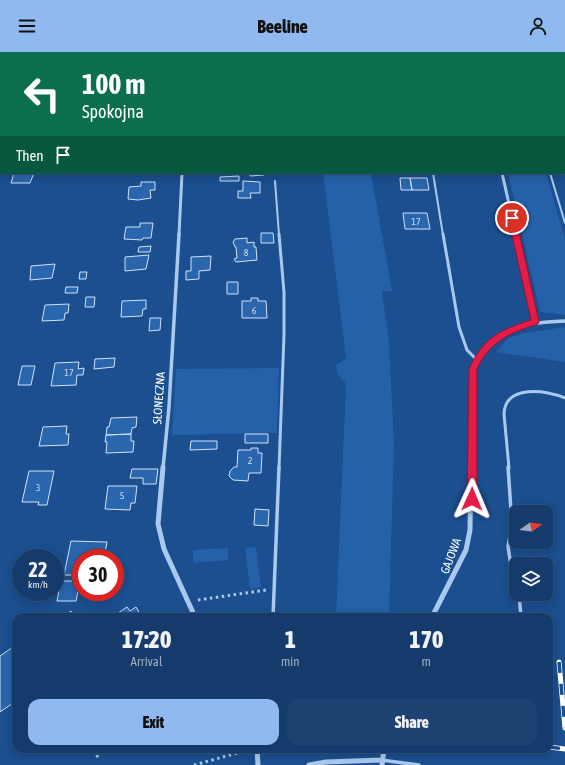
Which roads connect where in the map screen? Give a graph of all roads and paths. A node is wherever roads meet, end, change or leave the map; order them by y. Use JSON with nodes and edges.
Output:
{"nodes":[{"id":1,"x":182,"y":174,"type":"edge"},
{"id":2,"x":433,"y":174,"type":"edge"},
{"id":3,"x":502,"y":174,"type":"edge"},
{"id":4,"x":550,"y":174,"type":"edge"},
{"id":5,"x":275,"y":181,"type":"dead end"},
{"id":6,"x":565,"y":223,"type":"edge"},
{"id":7,"x":565,"y":321,"type":"edge"},
{"id":8,"x":535,"y":322,"type":"junction"},
{"id":9,"x":477,"y":360,"type":"junction"},
{"id":10,"x":565,"y":398,"type":"edge"},
{"id":11,"x":510,"y":557,"type":"edge"},
{"id":12,"x":275,"y":589,"type":"junction"},
{"id":13,"x":187,"y":601,"type":"junction"},
{"id":14,"x":520,"y":601,"type":"edge"},
{"id":15,"x":193,"y":613,"type":"edge"},
{"id":16,"x":274,"y":613,"type":"edge"},
{"id":17,"x":434,"y":613,"type":"edge"},
{"id":18,"x":521,"y":613,"type":"edge"},
{"id":19,"x":97,"y":753,"type":"edge"},
{"id":20,"x":236,"y":753,"type":"edge"},
{"id":21,"x":257,"y":753,"type":"edge"},
{"id":22,"x":98,"y":760,"type":"dead end"},
{"id":23,"x":382,"y":762,"type":"edge"},
{"id":24,"x":194,"y":765,"type":"edge"},
{"id":25,"x":258,"y":765,"type":"edge"},
{"id":26,"x":309,"y":765,"type":"edge"},
{"id":27,"x":419,"y":765,"type":"edge"}],
"edges":[{"from":1,"to":13,"type":"street","name":"SŁONECZNA"},
{"from":2,"to":9,"type":"lane"},
{"from":3,"to":8,"type":"street"},
{"from":4,"to":6,"type":"lane"},
{"from":5,"to":12,"type":"lane"},
{"from":7,"to":8,"type":"street","name":"GAJOWA"},
{"from":8,"to":9,"type":"street","name":"GAJOWA"},
{"from":9,"to":17,"type":"street","name":"GAJOWA"},
{"from":10,"to":11,"type":"lane"},
{"from":12,"to":13,"type":"path"},
{"from":12,"to":16,"type":"lane"},
{"from":13,"to":15,"type":"street","name":"SŁONECZNA"},
{"from":14,"to":18,"type":"lane"},
{"from":19,"to":22,"type":"path"},
{"from":20,"to":24,"type":"path"},
{"from":21,"to":25,"type":"street"},
{"from":23,"to":26,"type":"street"},
{"from":23,"to":27,"type":"lane"}]}
